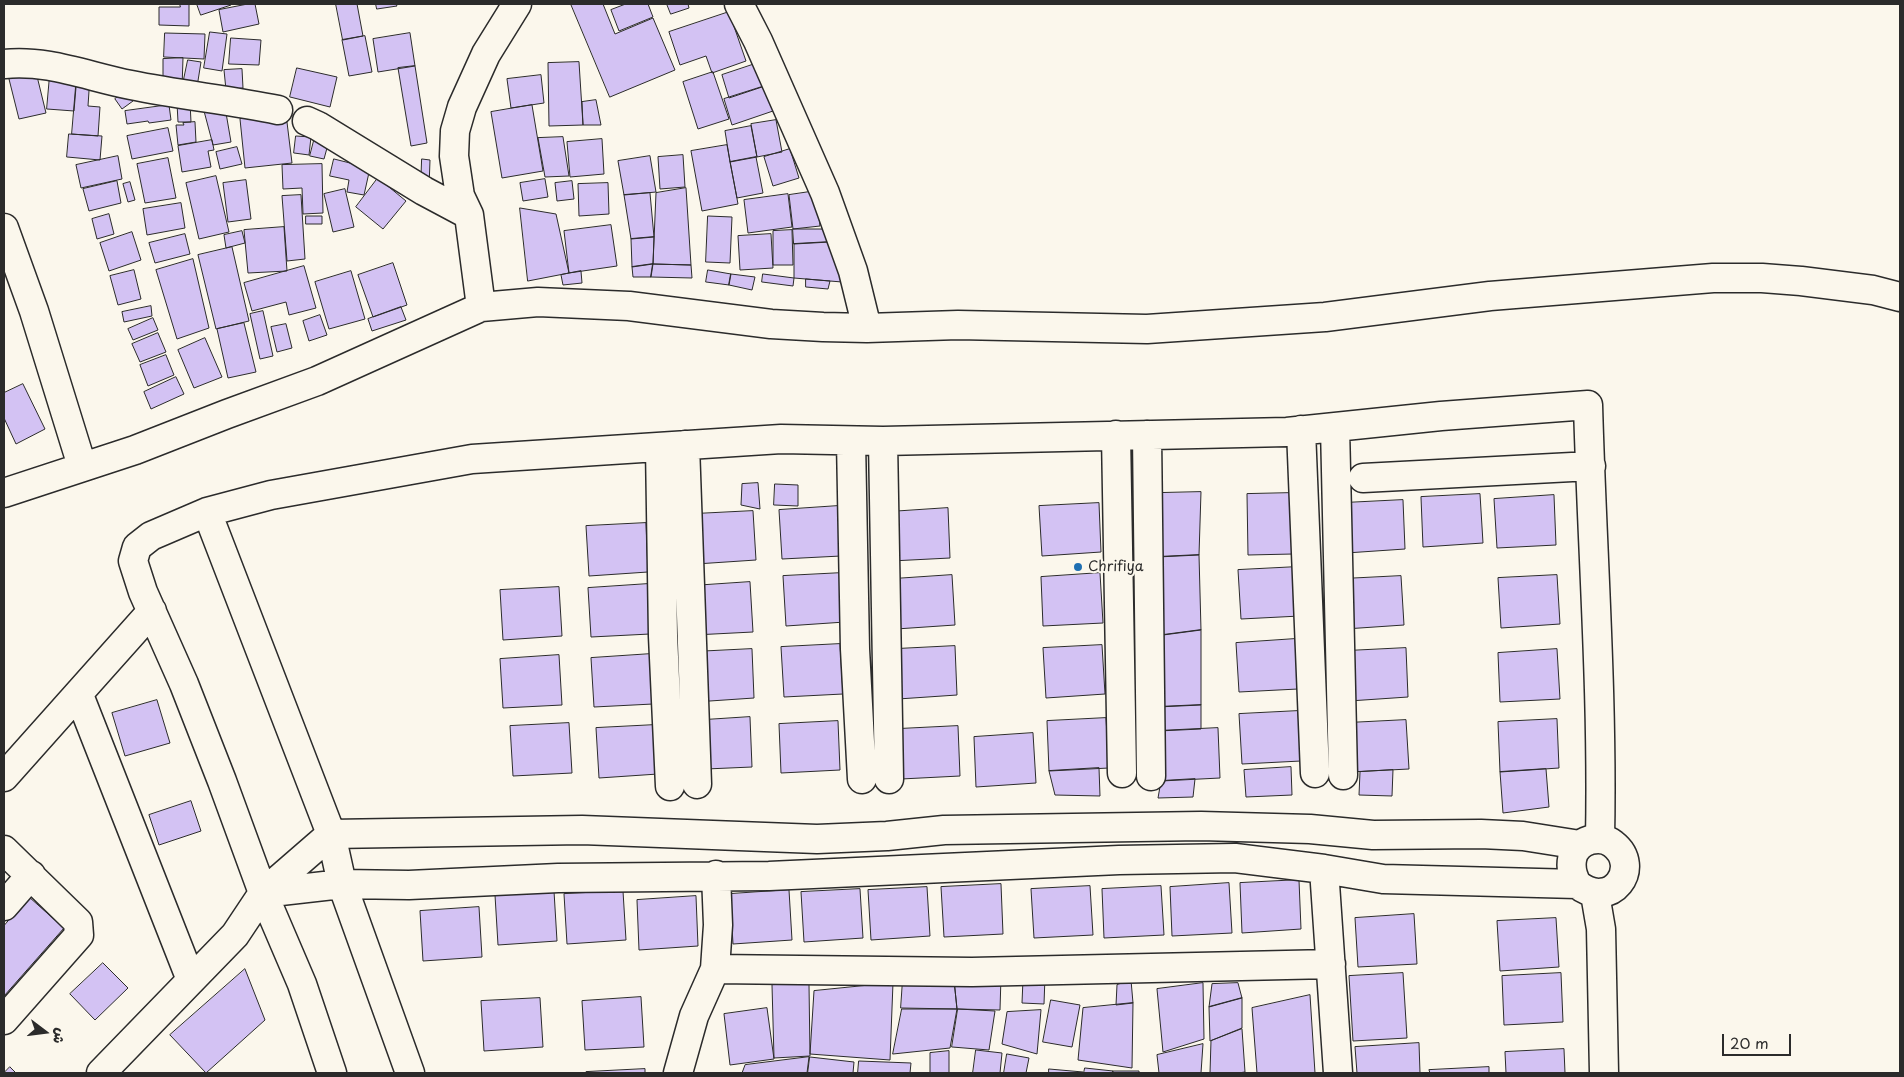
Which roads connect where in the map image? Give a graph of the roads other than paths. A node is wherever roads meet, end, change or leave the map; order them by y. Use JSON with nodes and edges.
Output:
{"nodes":[{"id":1,"x":517,"y":4,"type":"edge"},
{"id":2,"x":739,"y":4,"type":"edge"},
{"id":3,"x":4,"y":64,"type":"edge"},
{"id":4,"x":278,"y":110,"type":"dead end"},
{"id":5,"x":307,"y":121,"type":"dead end"},
{"id":6,"x":469,"y":215,"type":"junction"},
{"id":7,"x":4,"y":228,"type":"edge"},
{"id":8,"x":1900,"y":298,"type":"edge"},
{"id":9,"x":481,"y":307,"type":"junction"},
{"id":10,"x":867,"y":328,"type":"junction"},
{"id":11,"x":1335,"y":427,"type":"junction"},
{"id":12,"x":1301,"y":430,"type":"junction"},
{"id":13,"x":1147,"y":435,"type":"junction"},
{"id":14,"x":1116,"y":436,"type":"junction"},
{"id":15,"x":851,"y":441,"type":"junction"},
{"id":16,"x":883,"y":441,"type":"junction"},
{"id":17,"x":673,"y":446,"type":"junction"},
{"id":18,"x":82,"y":466,"type":"junction"},
{"id":19,"x":1591,"y":466,"type":"junction"},
{"id":20,"x":1363,"y":478,"type":"dead end"},
{"id":21,"x":4,"y":493,"type":"edge"},
{"id":22,"x":207,"y":512,"type":"junction"},
{"id":23,"x":152,"y":611,"type":"junction"},
{"id":24,"x":1150,"y":631,"type":"junction"},
{"id":25,"x":1118,"y":633,"type":"junction"},
{"id":26,"x":691,"y":635,"type":"junction"},
{"id":27,"x":663,"y":636,"type":"junction"},
{"id":28,"x":1340,"y":636,"type":"junction"},
{"id":29,"x":1309,"y":638,"type":"junction"},
{"id":30,"x":886,"y":648,"type":"junction"},
{"id":31,"x":855,"y":649,"type":"junction"},
{"id":32,"x":79,"y":695,"type":"junction"},
{"id":33,"x":1122,"y":773,"type":"dead end"},
{"id":34,"x":1316,"y":774,"type":"dead end"},
{"id":35,"x":1343,"y":775,"type":"dead end"},
{"id":36,"x":1151,"y":776,"type":"dead end"},
{"id":37,"x":4,"y":777,"type":"edge"},
{"id":38,"x":862,"y":779,"type":"dead end"},
{"id":39,"x":889,"y":779,"type":"dead end"},
{"id":40,"x":697,"y":784,"type":"dead end"},
{"id":41,"x":670,"y":786,"type":"dead end"},
{"id":42,"x":331,"y":834,"type":"junction"},
{"id":43,"x":1590,"y":842,"type":"junction"},
{"id":44,"x":4,"y":850,"type":"edge"},
{"id":45,"x":1324,"y":869,"type":"junction"},
{"id":46,"x":31,"y":875,"type":"junction"},
{"id":47,"x":716,"y":876,"type":"junction"},
{"id":48,"x":342,"y":884,"type":"junction"},
{"id":49,"x":1586,"y":889,"type":"junction"},
{"id":50,"x":263,"y":893,"type":"junction"},
{"id":51,"x":4,"y":906,"type":"edge"},
{"id":52,"x":1331,"y":964,"type":"junction"},
{"id":53,"x":715,"y":969,"type":"junction"},
{"id":54,"x":191,"y":980,"type":"junction"},
{"id":55,"x":4,"y":1020,"type":"edge"},
{"id":56,"x":107,"y":1071,"type":"edge"},
{"id":57,"x":332,"y":1073,"type":"edge"},
{"id":58,"x":410,"y":1073,"type":"edge"},
{"id":59,"x":678,"y":1073,"type":"edge"},
{"id":60,"x":1338,"y":1073,"type":"edge"},
{"id":61,"x":1604,"y":1073,"type":"edge"}],
"edges":[{"from":1,"to":6,"type":"street"},
{"from":2,"to":10,"type":"street"},
{"from":3,"to":4,"type":"street"},
{"from":5,"to":6,"type":"street"},
{"from":6,"to":9,"type":"street"},
{"from":7,"to":18,"type":"street"},
{"from":8,"to":10,"type":"street"},
{"from":9,"to":10,"type":"street"},
{"from":9,"to":18,"type":"street"},
{"from":11,"to":12,"type":"street"},
{"from":11,"to":19,"type":"street"},
{"from":11,"to":28,"type":"street"},
{"from":12,"to":13,"type":"street"},
{"from":12,"to":29,"type":"street"},
{"from":13,"to":14,"type":"street"},
{"from":13,"to":24,"type":"street"},
{"from":14,"to":16,"type":"street"},
{"from":14,"to":25,"type":"street"},
{"from":15,"to":16,"type":"street"},
{"from":15,"to":17,"type":"street"},
{"from":15,"to":31,"type":"street"},
{"from":16,"to":30,"type":"street"},
{"from":17,"to":22,"type":"street"},
{"from":17,"to":26,"type":"street"},
{"from":17,"to":27,"type":"street"},
{"from":18,"to":21,"type":"street"},
{"from":19,"to":20,"type":"street"},
{"from":19,"to":43,"type":"street"},
{"from":22,"to":23,"type":"street"},
{"from":22,"to":42,"type":"street"},
{"from":23,"to":32,"type":"street"},
{"from":23,"to":50,"type":"street"},
{"from":24,"to":25,"type":"street"},
{"from":24,"to":36,"type":"street"},
{"from":25,"to":33,"type":"street"},
{"from":26,"to":27,"type":"street"},
{"from":26,"to":40,"type":"street"},
{"from":27,"to":41,"type":"street"},
{"from":28,"to":29,"type":"street"},
{"from":28,"to":35,"type":"street"},
{"from":29,"to":34,"type":"street"},
{"from":30,"to":31,"type":"street"},
{"from":30,"to":39,"type":"street"},
{"from":31,"to":38,"type":"street"},
{"from":32,"to":37,"type":"street"},
{"from":32,"to":54,"type":"street"},
{"from":42,"to":43,"type":"street"},
{"from":42,"to":48,"type":"street"},
{"from":42,"to":50,"type":"street"},
{"from":43,"to":49,"type":"street"},
{"from":43,"to":49,"type":"street"},
{"from":44,"to":46,"type":"street"},
{"from":45,"to":47,"type":"street"},
{"from":45,"to":49,"type":"street"},
{"from":45,"to":52,"type":"street"},
{"from":46,"to":51,"type":"street"},
{"from":46,"to":55,"type":"street"},
{"from":47,"to":48,"type":"street"},
{"from":47,"to":53,"type":"street"},
{"from":48,"to":50,"type":"street"},
{"from":48,"to":58,"type":"street"},
{"from":49,"to":61,"type":"street"},
{"from":50,"to":54,"type":"street"},
{"from":50,"to":57,"type":"street"},
{"from":52,"to":53,"type":"street"},
{"from":52,"to":60,"type":"street"},
{"from":53,"to":59,"type":"street"},
{"from":54,"to":56,"type":"street"}]}
